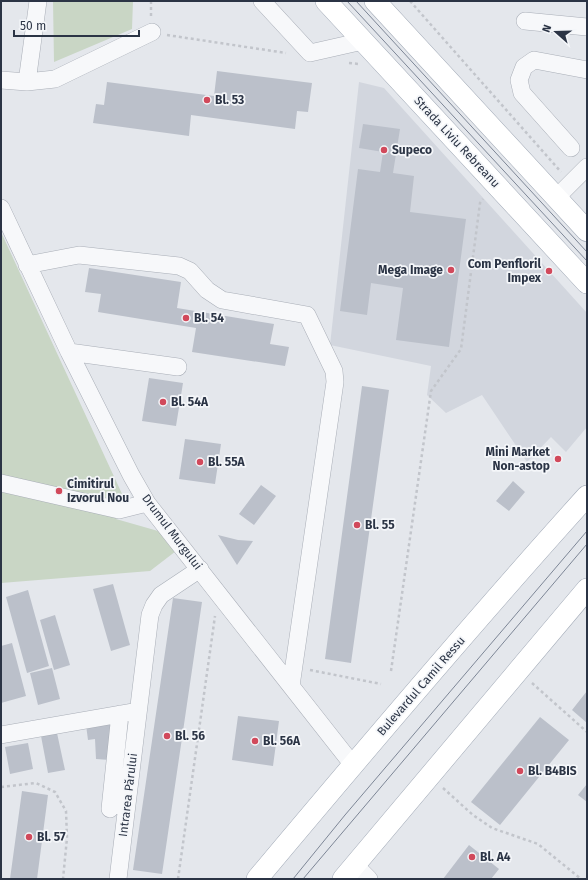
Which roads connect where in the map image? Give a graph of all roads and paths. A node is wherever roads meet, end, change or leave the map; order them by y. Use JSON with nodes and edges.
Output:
{"nodes":[{"id":1,"x":38,"y":1,"type":"edge"},
{"id":2,"x":151,"y":1,"type":"edge"},
{"id":3,"x":262,"y":1,"type":"edge"},
{"id":4,"x":326,"y":1,"type":"edge"},
{"id":5,"x":375,"y":1,"type":"edge"},
{"id":6,"x":410,"y":1,"type":"edge"},
{"id":7,"x":525,"y":21,"type":"dead end"},
{"id":8,"x":587,"y":27,"type":"edge"},
{"id":9,"x":152,"y":32,"type":"junction"},
{"id":10,"x":363,"y":41,"type":"junction"},
{"id":11,"x":293,"y":54,"type":"dead end"},
{"id":12,"x":348,"y":63,"type":"dead end"},
{"id":13,"x":389,"y":69,"type":"junction"},
{"id":14,"x":587,"y":70,"type":"edge"},
{"id":15,"x":1,"y":80,"type":"edge"},
{"id":16,"x":27,"y":82,"type":"junction"},
{"id":17,"x":571,"y":148,"type":"dead end"},
{"id":18,"x":587,"y":168,"type":"edge"},
{"id":19,"x":494,"y":182,"type":"junction"},
{"id":20,"x":571,"y":183,"type":"junction"},
{"id":21,"x":556,"y":198,"type":"junction"},
{"id":22,"x":1,"y":208,"type":"edge"},
{"id":23,"x":587,"y":231,"type":"edge"},
{"id":24,"x":27,"y":264,"type":"junction"},
{"id":25,"x":587,"y":284,"type":"edge"},
{"id":26,"x":69,"y":352,"type":"junction"},
{"id":27,"x":178,"y":367,"type":"dead end"},
{"id":28,"x":1,"y":483,"type":"edge"},
{"id":29,"x":587,"y":496,"type":"edge"},
{"id":30,"x":147,"y":503,"type":"junction"},
{"id":31,"x":200,"y":569,"type":"junction"},
{"id":32,"x":587,"y":589,"type":"edge"},
{"id":33,"x":218,"y":592,"type":"junction"},
{"id":34,"x":294,"y":666,"type":"junction"},
{"id":35,"x":391,"y":671,"type":"dead end"},
{"id":36,"x":518,"y":671,"type":"junction"},
{"id":37,"x":381,"y":684,"type":"dead end"},
{"id":38,"x":292,"y":686,"type":"junction"},
{"id":39,"x":138,"y":711,"type":"junction"},
{"id":40,"x":120,"y":714,"type":"junction"},
{"id":41,"x":587,"y":732,"type":"edge"},
{"id":42,"x":1,"y":735,"type":"edge"},
{"id":43,"x":353,"y":765,"type":"junction"},
{"id":44,"x":430,"y":776,"type":"junction"},
{"id":45,"x":1,"y":787,"type":"edge"},
{"id":46,"x":110,"y":809,"type":"dead end"},
{"id":47,"x":356,"y":874,"type":"edge"},
{"id":48,"x":62,"y":879,"type":"edge"},
{"id":49,"x":118,"y":879,"type":"edge"},
{"id":50,"x":178,"y":879,"type":"edge"},
{"id":51,"x":257,"y":879,"type":"edge"},
{"id":52,"x":581,"y":879,"type":"edge"}],
"edges":[{"from":1,"to":16,"type":"street"},
{"from":2,"to":9,"type":"path"},
{"from":3,"to":10,"type":"street"},
{"from":4,"to":10,"type":"main road","name":"Strada Liviu Rebreanu"},
{"from":5,"to":21,"type":"main road"},
{"from":6,"to":20,"type":"path"},
{"from":7,"to":8,"type":"street"},
{"from":9,"to":11,"type":"path"},
{"from":9,"to":16,"type":"street"},
{"from":10,"to":13,"type":"main road","name":"Strada Liviu Rebreanu"},
{"from":12,"to":13,"type":"path"},
{"from":13,"to":19,"type":"main road","name":"Strada Liviu Rebreanu"},
{"from":14,"to":17,"type":"street"},
{"from":15,"to":16,"type":"street"},
{"from":18,"to":20,"type":"street"},
{"from":19,"to":25,"type":"main road","name":"Strada Liviu Rebreanu"},
{"from":19,"to":35,"type":"path"},
{"from":20,"to":21,"type":"street"},
{"from":21,"to":23,"type":"main road"},
{"from":22,"to":24,"type":"street","name":"Drumul Murgului"},
{"from":24,"to":26,"type":"street","name":"Drumul Murgului"},
{"from":24,"to":34,"type":"street"},
{"from":26,"to":27,"type":"street"},
{"from":26,"to":30,"type":"street","name":"Drumul Murgului"},
{"from":28,"to":30,"type":"street"},
{"from":29,"to":43,"type":"main road","name":"Bulevardul Camil Ressu"},
{"from":30,"to":31,"type":"street","name":"Drumul Murgului"},
{"from":31,"to":33,"type":"street","name":"Drumul Murgului"},
{"from":31,"to":39,"type":"street","name":"Intrarea Părului"},
{"from":32,"to":36,"type":"main road"},
{"from":33,"to":38,"type":"street","name":"Drumul Murgului"},
{"from":33,"to":50,"type":"path"},
{"from":34,"to":37,"type":"path"},
{"from":34,"to":38,"type":"street"},
{"from":36,"to":41,"type":"path"},
{"from":36,"to":44,"type":"main road"},
{"from":38,"to":43,"type":"street","name":"Drumul Murgului"},
{"from":39,"to":40,"type":"street"},
{"from":39,"to":49,"type":"street","name":"Intrarea Părului"},
{"from":40,"to":42,"type":"street"},
{"from":40,"to":46,"type":"street"},
{"from":43,"to":51,"type":"main road","name":"Bulevardul Camil Ressu"},
{"from":44,"to":47,"type":"main road"},
{"from":44,"to":52,"type":"path"},
{"from":45,"to":48,"type":"path"}]}
